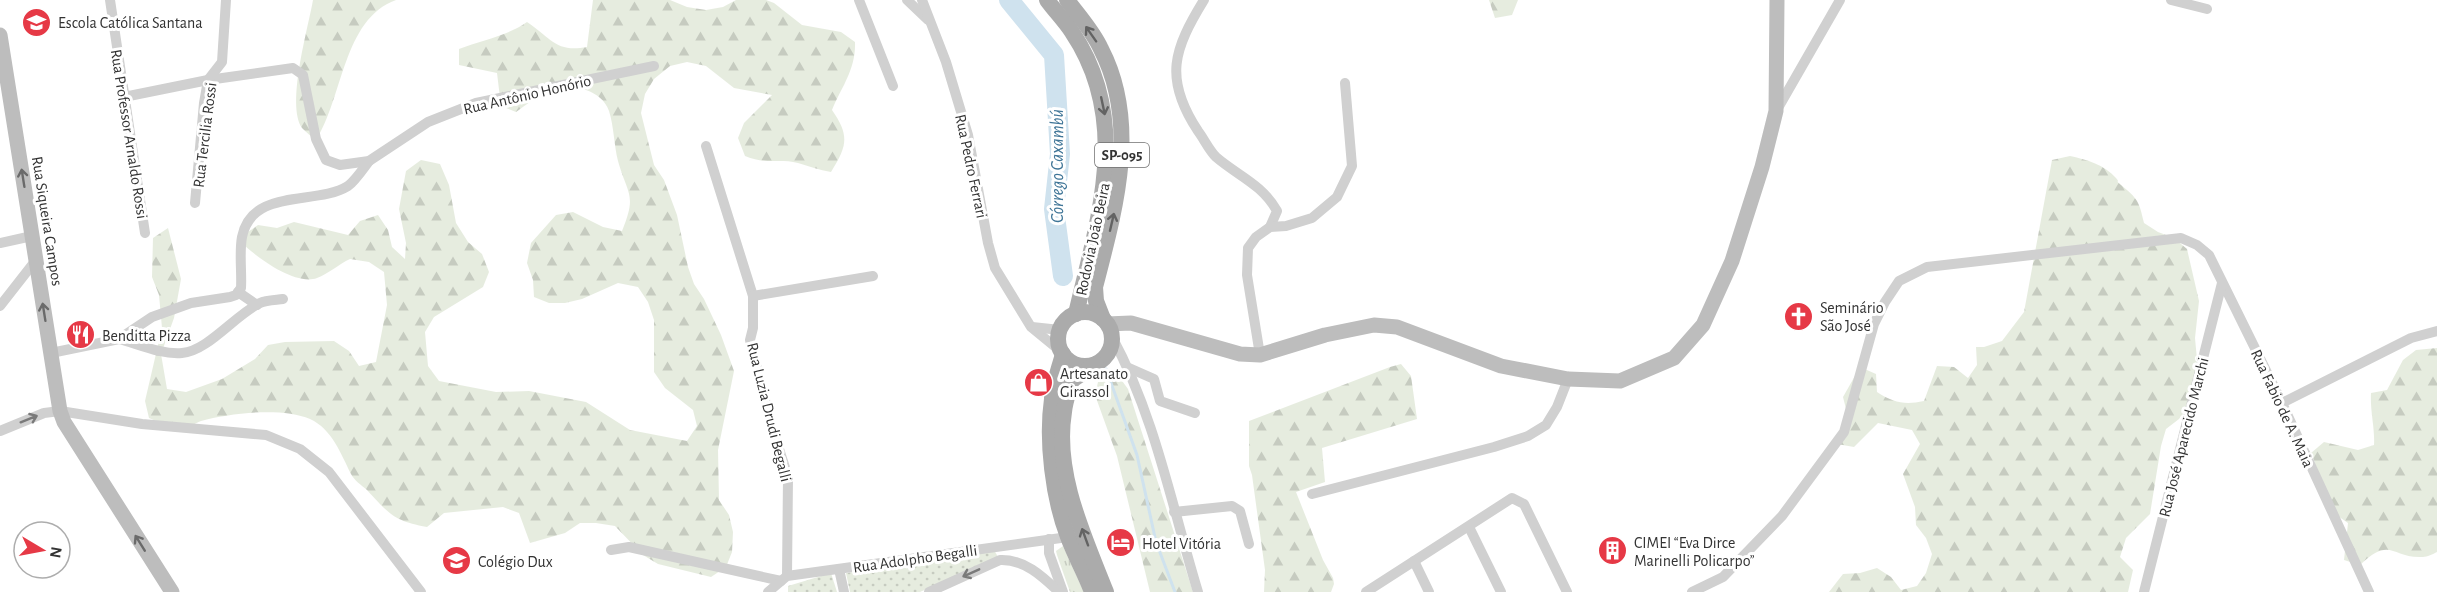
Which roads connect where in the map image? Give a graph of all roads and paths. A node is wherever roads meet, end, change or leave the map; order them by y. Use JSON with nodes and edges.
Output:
{"nodes":[{"id":1,"x":110,"y":0,"type":"edge"},
{"id":2,"x":226,"y":0,"type":"edge"},
{"id":3,"x":859,"y":0,"type":"edge"},
{"id":4,"x":907,"y":0,"type":"edge"},
{"id":5,"x":922,"y":0,"type":"edge"},
{"id":6,"x":1047,"y":0,"type":"edge"},
{"id":7,"x":1066,"y":0,"type":"edge"},
{"id":8,"x":1204,"y":0,"type":"edge"},
{"id":9,"x":1777,"y":0,"type":"edge"},
{"id":10,"x":1840,"y":0,"type":"edge"},
{"id":11,"x":2171,"y":0,"type":"edge"},
{"id":12,"x":2207,"y":9,"type":"dead end"},
{"id":13,"x":932,"y":25,"type":"junction"},
{"id":14,"x":0,"y":35,"type":"edge"},
{"id":15,"x":654,"y":66,"type":"dead end"},
{"id":16,"x":208,"y":80,"type":"junction"},
{"id":17,"x":1345,"y":83,"type":"dead end"},
{"id":18,"x":893,"y":86,"type":"dead end"},
{"id":19,"x":124,"y":97,"type":"junction"},
{"id":20,"x":1776,"y":111,"type":"junction"},
{"id":21,"x":706,"y":146,"type":"dead end"},
{"id":22,"x":369,"y":161,"type":"junction"},
{"id":23,"x":195,"y":202,"type":"dead end"},
{"id":24,"x":1270,"y":227,"type":"junction"},
{"id":25,"x":145,"y":233,"type":"dead end"},
{"id":26,"x":32,"y":236,"type":"junction"},
{"id":27,"x":0,"y":243,"type":"edge"},
{"id":28,"x":36,"y":260,"type":"junction"},
{"id":29,"x":873,"y":276,"type":"dead end"},
{"id":30,"x":2223,"y":283,"type":"junction"},
{"id":31,"x":238,"y":292,"type":"junction"},
{"id":32,"x":753,"y":296,"type":"junction"},
{"id":33,"x":283,"y":299,"type":"dead end"},
{"id":34,"x":257,"y":305,"type":"junction"},
{"id":35,"x":0,"y":306,"type":"edge"},
{"id":36,"x":1076,"y":314,"type":"junction"},
{"id":37,"x":1031,"y":327,"type":"junction"},
{"id":38,"x":1108,"y":327,"type":"junction"},
{"id":39,"x":1060,"y":330,"type":"junction"},
{"id":40,"x":2437,"y":331,"type":"edge"},
{"id":41,"x":118,"y":339,"type":"junction"},
{"id":42,"x":1061,"y":352,"type":"junction"},
{"id":43,"x":51,"y":353,"type":"junction"},
{"id":44,"x":1260,"y":356,"type":"junction"},
{"id":45,"x":1096,"y":364,"type":"junction"},
{"id":46,"x":1129,"y":368,"type":"junction"},
{"id":47,"x":1568,"y":379,"type":"junction"},
{"id":48,"x":2282,"y":403,"type":"junction"},
{"id":49,"x":60,"y":411,"type":"junction"},
{"id":50,"x":1195,"y":413,"type":"dead end"},
{"id":51,"x":0,"y":431,"type":"edge"},
{"id":52,"x":1311,"y":494,"type":"dead end"},
{"id":53,"x":1174,"y":512,"type":"junction"},
{"id":54,"x":1469,"y":527,"type":"junction"},
{"id":55,"x":1068,"y":537,"type":"junction"},
{"id":56,"x":1049,"y":539,"type":"junction"},
{"id":57,"x":1249,"y":544,"type":"dead end"},
{"id":58,"x":1006,"y":545,"type":"junction"},
{"id":59,"x":611,"y":550,"type":"dead end"},
{"id":60,"x":1010,"y":559,"type":"junction"},
{"id":61,"x":1414,"y":561,"type":"junction"},
{"id":62,"x":839,"y":569,"type":"junction"},
{"id":63,"x":779,"y":585,"type":"edge"},
{"id":64,"x":172,"y":592,"type":"edge"},
{"id":65,"x":421,"y":592,"type":"edge"},
{"id":66,"x":844,"y":592,"type":"edge"},
{"id":67,"x":929,"y":592,"type":"edge"},
{"id":68,"x":1059,"y":592,"type":"edge"},
{"id":69,"x":1063,"y":592,"type":"edge"},
{"id":70,"x":1092,"y":592,"type":"edge"},
{"id":71,"x":1106,"y":592,"type":"edge"},
{"id":72,"x":1198,"y":592,"type":"edge"},
{"id":73,"x":1366,"y":592,"type":"edge"},
{"id":74,"x":1429,"y":592,"type":"edge"},
{"id":75,"x":1501,"y":592,"type":"edge"},
{"id":76,"x":1567,"y":592,"type":"edge"},
{"id":77,"x":1692,"y":592,"type":"edge"},
{"id":78,"x":2144,"y":592,"type":"edge"},
{"id":79,"x":2369,"y":592,"type":"edge"}],
"edges":[{"from":1,"to":19,"type":"street","name":"Rua Professor Arnaldo Rossi"},
{"from":2,"to":16,"type":"street","name":"Rua Tercilia Rossi"},
{"from":3,"to":18,"type":"street"},
{"from":4,"to":13,"type":"street"},
{"from":5,"to":13,"type":"street","name":"Rua Pedro Ferrari"},
{"from":6,"to":36,"type":"main road","name":"Rodovia João Beira","number":"SP-095","one_way":true},
{"from":38,"to":7,"type":"main road","name":"Rodovia João Beira","number":"SP-095","one_way":true},
{"from":8,"to":24,"type":"street"},
{"from":9,"to":20,"type":"street"},
{"from":10,"to":20,"type":"street"},
{"from":11,"to":12,"type":"street"},
{"from":13,"to":37,"type":"street","name":"Rua Pedro Ferrari"},
{"from":26,"to":14,"type":"street","name":"Rua Siqueira Campos","one_way":true},
{"from":15,"to":22,"type":"street","name":"Rua Antônio Honório"},
{"from":16,"to":19,"type":"street","name":"Rua Antônio Honório"},
{"from":16,"to":22,"type":"street","name":"Rua Antônio Honório"},
{"from":16,"to":23,"type":"street","name":"Rua Tercilia Rossi"},
{"from":17,"to":24,"type":"street"},
{"from":19,"to":25,"type":"street","name":"Rua Professor Arnaldo Rossi"},
{"from":20,"to":47,"type":"street"},
{"from":21,"to":32,"type":"street","name":"Rua Luzia Drudi Begalli"},
{"from":22,"to":31,"type":"street"},
{"from":24,"to":44,"type":"street"},
{"from":26,"to":27,"type":"street"},
{"from":26,"to":28,"type":"street","name":"Rua Siqueira Campos"},
{"from":28,"to":35,"type":"street"},
{"from":43,"to":28,"type":"street","name":"Rua Siqueira Campos","one_way":true},
{"from":29,"to":32,"type":"street"},
{"from":30,"to":48,"type":"street","name":"Rua Fabio de A. Maia"},
{"from":30,"to":77,"type":"street","name":"Rua Fabio de A. Maia"},
{"from":30,"to":78,"type":"street","name":"Rua José Aparecido Marchi"},
{"from":31,"to":34,"type":"street"},
{"from":31,"to":41,"type":"street"},
{"from":32,"to":63,"type":"street","name":"Rua Luzia Drudi Begalli"},
{"from":33,"to":34,"type":"street"},
{"from":34,"to":41,"type":"street"},
{"from":36,"to":38,"type":"main road"},
{"from":36,"to":39,"type":"main road"},
{"from":37,"to":39,"type":"street"},
{"from":37,"to":42,"type":"street","name":"Rua Pedro Ferrari"},
{"from":38,"to":44,"type":"street"},
{"from":38,"to":45,"type":"main road"},
{"from":38,"to":46,"type":"street"},
{"from":39,"to":42,"type":"main road"},
{"from":40,"to":48,"type":"street"},
{"from":41,"to":43,"type":"street"},
{"from":42,"to":45,"type":"main road"},
{"from":42,"to":55,"type":"main road"},
{"from":43,"to":49,"type":"street","name":"Rua Siqueira Campos"},
{"from":44,"to":47,"type":"street"},
{"from":71,"to":45,"type":"main road","one_way":true},
{"from":46,"to":50,"type":"street"},
{"from":46,"to":53,"type":"street"},
{"from":47,"to":52,"type":"street"},
{"from":48,"to":79,"type":"street","name":"Rua Fabio de A. Maia"},
{"from":51,"to":49,"type":"street","one_way":true},
{"from":64,"to":49,"type":"street","name":"Rua Siqueira Campos","one_way":true},
{"from":49,"to":65,"type":"street"},
{"from":53,"to":57,"type":"street"},
{"from":53,"to":72,"type":"street"},
{"from":54,"to":61,"type":"street"},
{"from":54,"to":75,"type":"street"},
{"from":54,"to":76,"type":"street"},
{"from":55,"to":56,"type":"street","name":"Rua Adolpho Begalli"},
{"from":55,"to":70,"type":"main road"},
{"from":56,"to":58,"type":"street","name":"Rua Adolpho Begalli"},
{"from":56,"to":69,"type":"street"},
{"from":58,"to":60,"type":"street"},
{"from":58,"to":62,"type":"street","name":"Rua Adolpho Begalli"},
{"from":59,"to":63,"type":"street","name":"Rua Adolpho Begalli"},
{"from":60,"to":67,"type":"street","one_way":true},
{"from":60,"to":68,"type":"street"},
{"from":61,"to":73,"type":"street"},
{"from":61,"to":74,"type":"street"},
{"from":62,"to":63,"type":"street","name":"Rua Adolpho Begalli"},
{"from":62,"to":66,"type":"street"}]}
